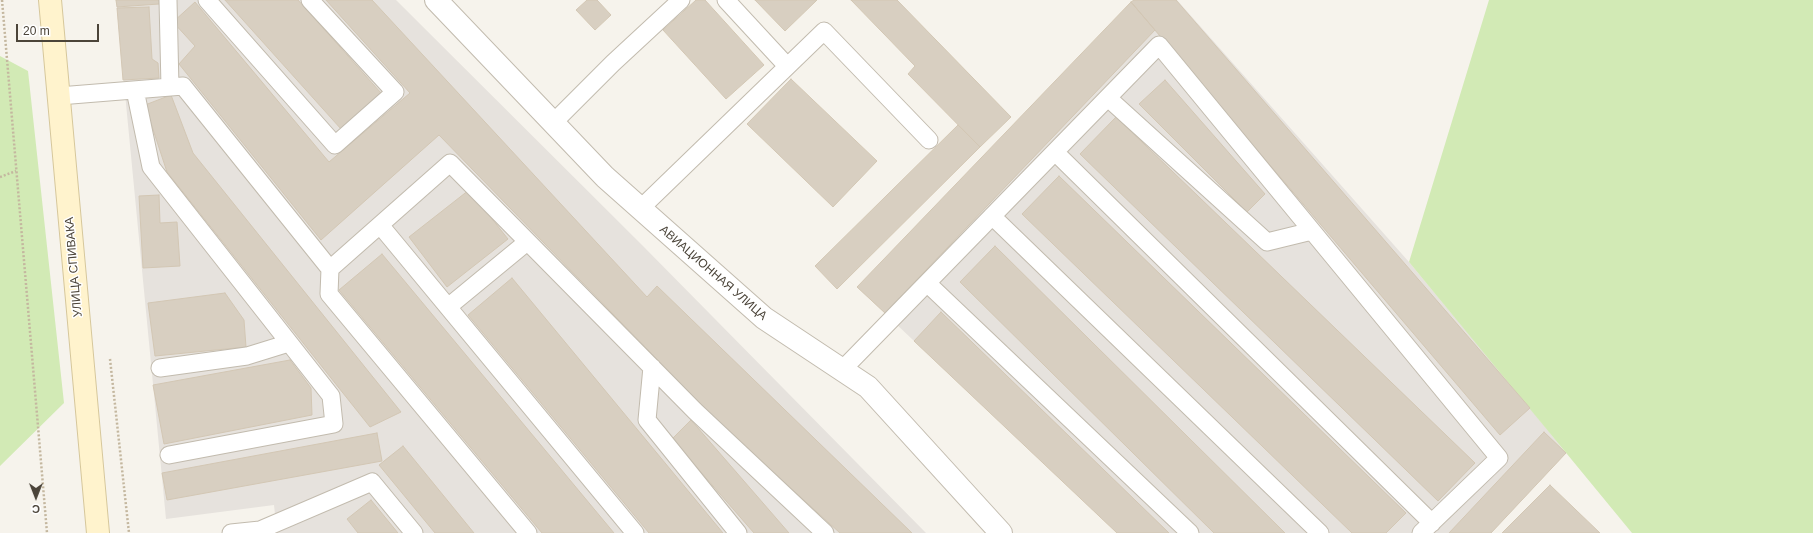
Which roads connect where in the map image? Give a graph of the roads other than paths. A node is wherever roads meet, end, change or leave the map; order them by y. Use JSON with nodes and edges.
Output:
{"nodes":[{"id":1,"x":50,"y":0,"type":"edge"},
{"id":2,"x":168,"y":0,"type":"edge"},
{"id":3,"x":207,"y":0,"type":"edge"},
{"id":4,"x":310,"y":0,"type":"edge"},
{"id":5,"x":436,"y":0,"type":"edge"},
{"id":6,"x":681,"y":0,"type":"edge"},
{"id":7,"x":726,"y":0,"type":"edge"},
{"id":8,"x":787,"y":66,"type":"junction"},
{"id":9,"x":170,"y":87,"type":"junction"},
{"id":10,"x":135,"y":90,"type":"junction"},
{"id":11,"x":58,"y":96,"type":"junction"},
{"id":12,"x":1108,"y":98,"type":"junction"},
{"id":13,"x":553,"y":123,"type":"junction"},
{"id":14,"x":929,"y":140,"type":"dead end"},
{"id":15,"x":1055,"y":152,"type":"junction"},
{"id":16,"x":640,"y":209,"type":"junction"},
{"id":17,"x":992,"y":216,"type":"junction"},
{"id":18,"x":380,"y":225,"type":"junction"},
{"id":19,"x":1312,"y":231,"type":"junction"},
{"id":20,"x":528,"y":242,"type":"junction"},
{"id":21,"x":330,"y":268,"type":"junction"},
{"id":22,"x":927,"y":283,"type":"junction"},
{"id":23,"x":448,"y":307,"type":"junction"},
{"id":24,"x":289,"y":343,"type":"junction"},
{"id":25,"x":652,"y":367,"type":"junction"},
{"id":26,"x":160,"y":368,"type":"dead end"},
{"id":27,"x":842,"y":370,"type":"junction"},
{"id":28,"x":169,"y":455,"type":"dead end"},
{"id":29,"x":1426,"y":528,"type":"edge"},
{"id":30,"x":250,"y":532,"type":"edge"},
{"id":31,"x":98,"y":533,"type":"edge"},
{"id":32,"x":231,"y":533,"type":"edge"},
{"id":33,"x":414,"y":533,"type":"edge"},
{"id":34,"x":528,"y":533,"type":"edge"},
{"id":35,"x":635,"y":533,"type":"edge"},
{"id":36,"x":738,"y":533,"type":"edge"},
{"id":37,"x":825,"y":533,"type":"edge"},
{"id":38,"x":1001,"y":533,"type":"edge"},
{"id":39,"x":1190,"y":533,"type":"edge"},
{"id":40,"x":1320,"y":533,"type":"edge"}],
"edges":[{"from":1,"to":11,"type":"main road","name":"УЛИЦА СПИВАКА"},
{"from":2,"to":9,"type":"lane"},
{"from":3,"to":4,"type":"lane"},
{"from":5,"to":13,"type":"street","name":"АВИАЦИОННАЯ УЛИЦА"},
{"from":6,"to":13,"type":"lane"},
{"from":7,"to":8,"type":"lane"},
{"from":8,"to":14,"type":"lane"},
{"from":8,"to":16,"type":"lane"},
{"from":9,"to":10,"type":"lane"},
{"from":9,"to":21,"type":"lane"},
{"from":10,"to":11,"type":"lane"},
{"from":10,"to":24,"type":"lane"},
{"from":11,"to":31,"type":"main road","name":"УЛИЦА СПИВАКА"},
{"from":12,"to":15,"type":"lane"},
{"from":12,"to":19,"type":"lane"},
{"from":12,"to":19,"type":"lane"},
{"from":13,"to":16,"type":"street","name":"АВИАЦИОННАЯ УЛИЦА"},
{"from":15,"to":17,"type":"lane"},
{"from":15,"to":29,"type":"lane"},
{"from":16,"to":27,"type":"street","name":"АВИАЦИОННАЯ УЛИЦА"},
{"from":17,"to":22,"type":"lane"},
{"from":17,"to":40,"type":"lane"},
{"from":18,"to":20,"type":"lane"},
{"from":18,"to":21,"type":"lane"},
{"from":18,"to":23,"type":"lane"},
{"from":19,"to":29,"type":"lane"},
{"from":20,"to":23,"type":"lane"},
{"from":20,"to":25,"type":"lane"},
{"from":21,"to":34,"type":"lane"},
{"from":22,"to":27,"type":"lane"},
{"from":22,"to":39,"type":"lane"},
{"from":23,"to":35,"type":"lane"},
{"from":24,"to":26,"type":"lane"},
{"from":24,"to":28,"type":"lane"},
{"from":25,"to":36,"type":"lane"},
{"from":25,"to":37,"type":"lane"},
{"from":27,"to":38,"type":"street","name":"АВИАЦИОННАЯ УЛИЦА"},
{"from":30,"to":32,"type":"lane"},
{"from":30,"to":33,"type":"lane"}]}
